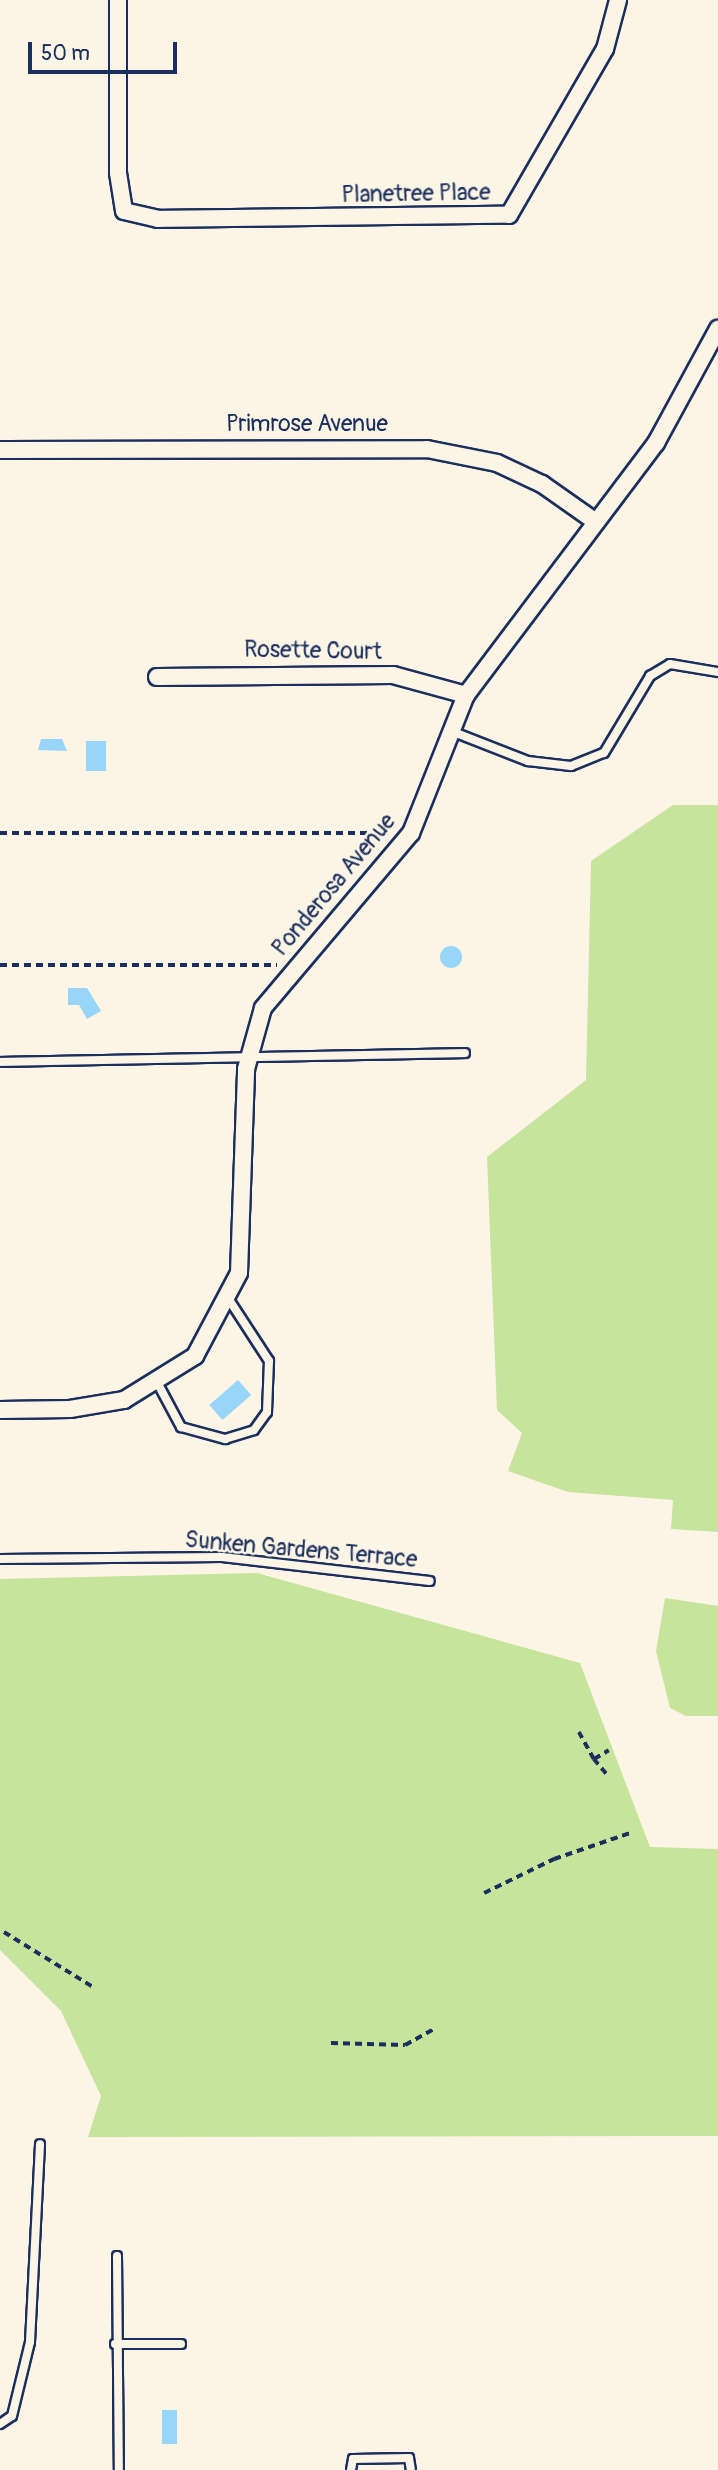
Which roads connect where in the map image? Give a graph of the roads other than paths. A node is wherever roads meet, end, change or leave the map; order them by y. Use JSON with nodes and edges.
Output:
{"nodes":[{"id":1,"x":118,"y":0,"type":"edge"},
{"id":2,"x":618,"y":0,"type":"edge"},
{"id":3,"x":718,"y":329,"type":"edge"},
{"id":4,"x":0,"y":450,"type":"edge"},
{"id":5,"x":596,"y":522,"type":"junction"},
{"id":6,"x":718,"y":672,"type":"edge"},
{"id":7,"x":157,"y":677,"type":"dead end"},
{"id":8,"x":466,"y":695,"type":"junction"},
{"id":9,"x":448,"y":730,"type":"junction"},
{"id":10,"x":465,"y":1053,"type":"dead end"},
{"id":11,"x":248,"y":1061,"type":"junction"},
{"id":12,"x":0,"y":1062,"type":"edge"},
{"id":13,"x":229,"y":1298,"type":"junction"},
{"id":14,"x":158,"y":1384,"type":"junction"},
{"id":15,"x":0,"y":1409,"type":"edge"},
{"id":16,"x":0,"y":1559,"type":"edge"},
{"id":17,"x":430,"y":1581,"type":"dead end"},
{"id":18,"x":40,"y":2144,"type":"dead end"},
{"id":19,"x":117,"y":2256,"type":"dead end"},
{"id":20,"x":116,"y":2344,"type":"junction"},
{"id":21,"x":181,"y":2344,"type":"dead end"},
{"id":22,"x":0,"y":2424,"type":"edge"},
{"id":23,"x":119,"y":2470,"type":"edge"},
{"id":24,"x":351,"y":2470,"type":"edge"},
{"id":25,"x":411,"y":2470,"type":"edge"}],
"edges":[{"from":1,"to":2,"type":"street","name":"Planetree Place"},
{"from":3,"to":5,"type":"street","name":"Ponderosa Avenue"},
{"from":4,"to":5,"type":"street","name":"Primrose Avenue"},
{"from":5,"to":8,"type":"street","name":"Ponderosa Avenue"},
{"from":6,"to":9,"type":"lane"},
{"from":7,"to":8,"type":"street","name":"Rosette Court"},
{"from":8,"to":9,"type":"street","name":"Ponderosa Avenue"},
{"from":9,"to":11,"type":"street","name":"Ponderosa Avenue"},
{"from":10,"to":11,"type":"lane"},
{"from":11,"to":12,"type":"lane"},
{"from":11,"to":13,"type":"street","name":"Ponderosa Avenue"},
{"from":13,"to":14,"type":"street","name":"Ponderosa Avenue"},
{"from":13,"to":14,"type":"lane"},
{"from":14,"to":15,"type":"street","name":"Ponderosa Avenue"},
{"from":16,"to":17,"type":"lane","name":"Sunken Gardens Terrace"},
{"from":18,"to":22,"type":"lane"},
{"from":19,"to":20,"type":"lane"},
{"from":20,"to":21,"type":"lane"},
{"from":20,"to":23,"type":"lane"},
{"from":24,"to":25,"type":"lane"}]}
